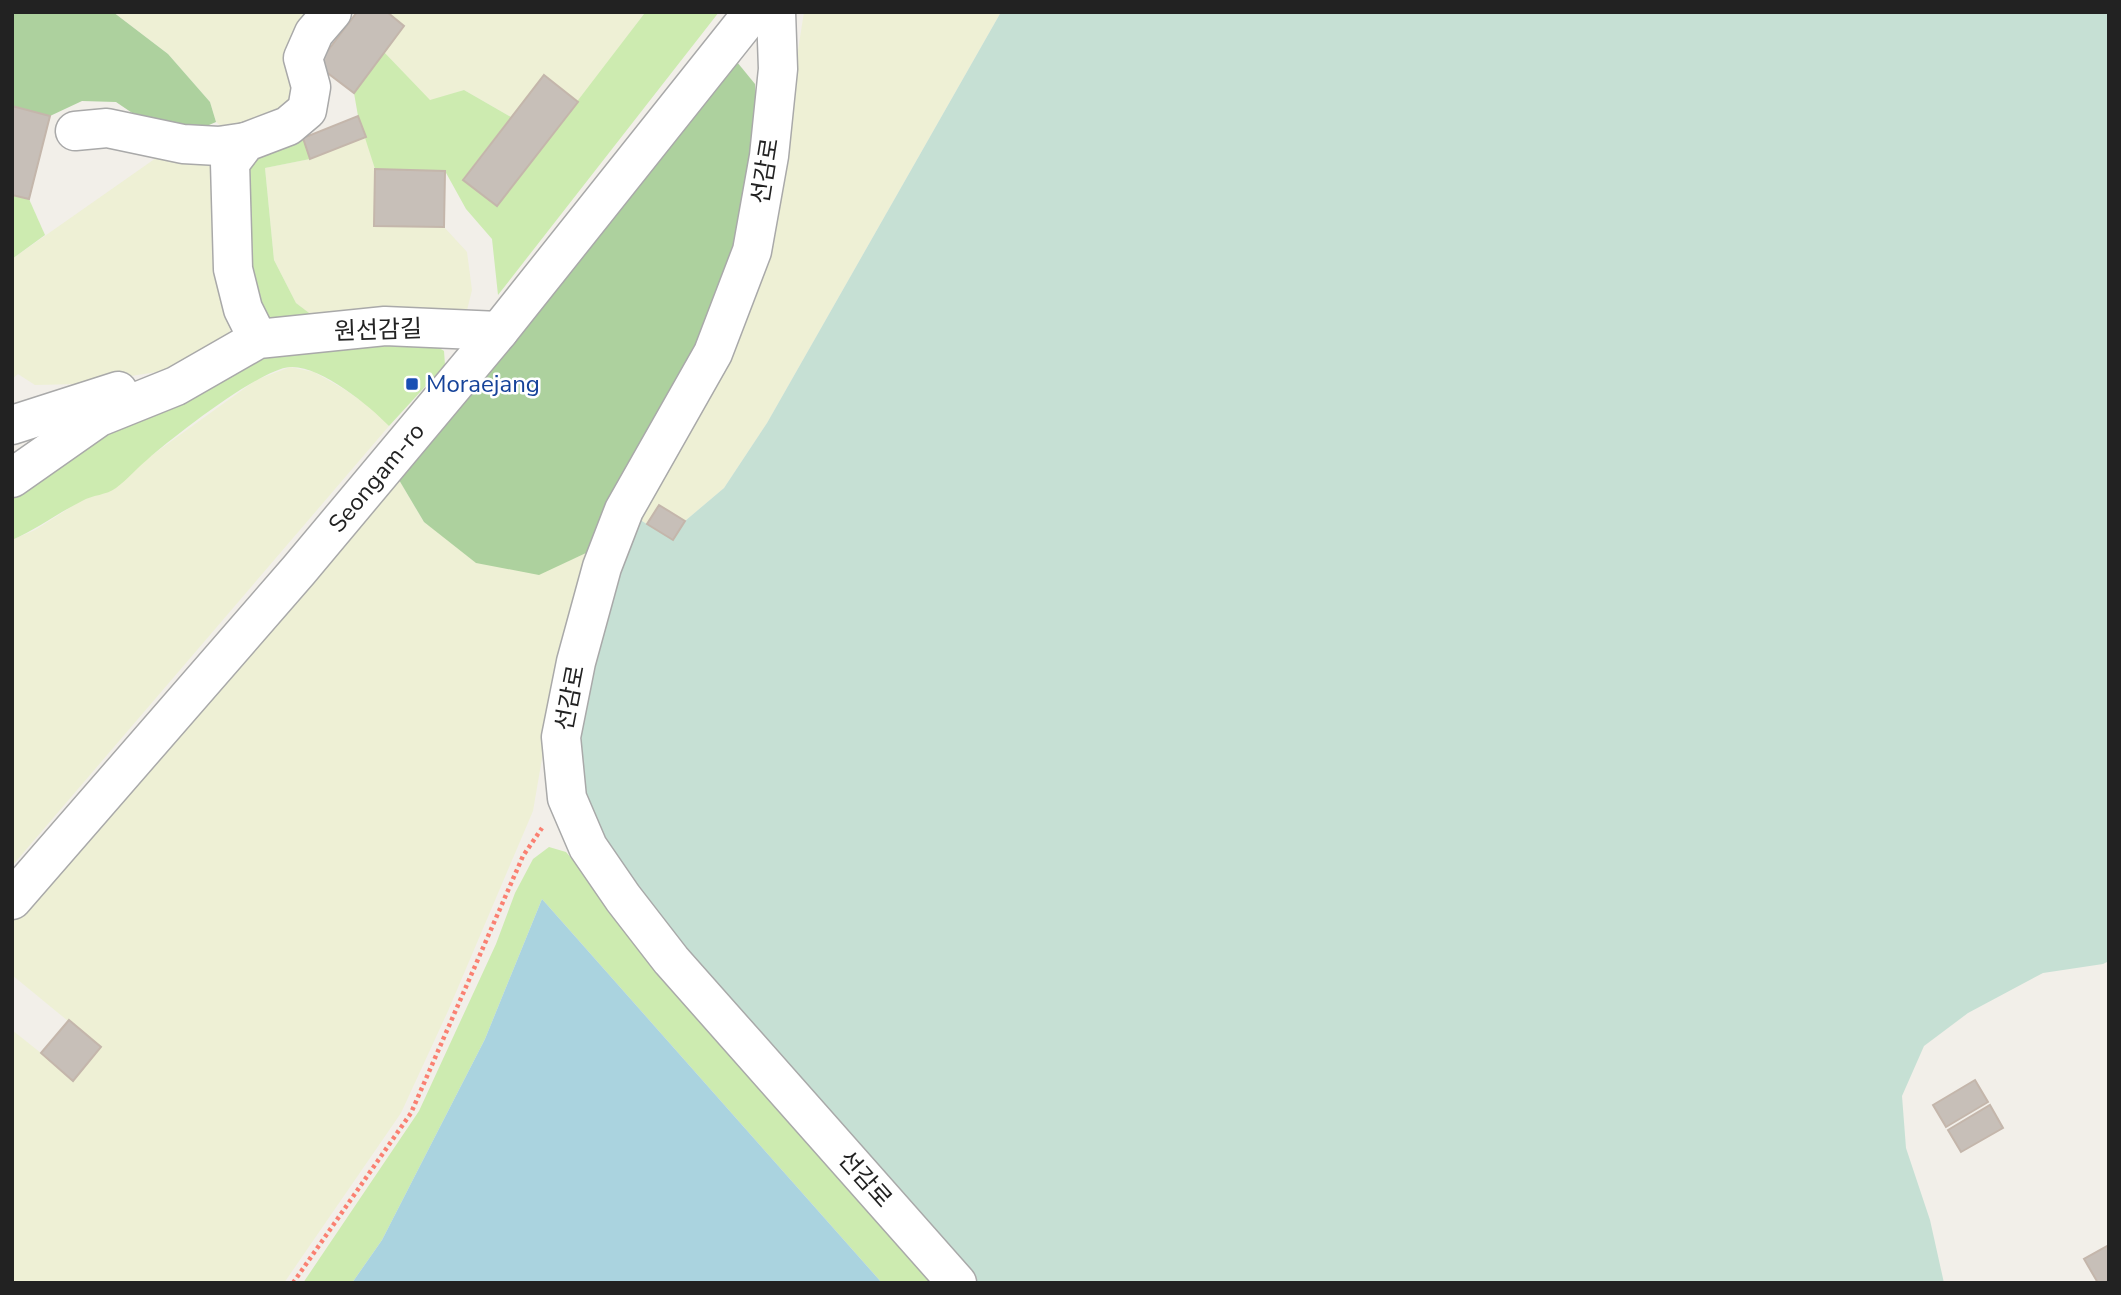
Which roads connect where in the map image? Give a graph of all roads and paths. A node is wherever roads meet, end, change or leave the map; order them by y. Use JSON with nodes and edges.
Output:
{"nodes":[{"id":1,"x":332,"y":12,"type":"edge"},
{"id":2,"x":753,"y":12,"type":"edge"},
{"id":3,"x":776,"y":12,"type":"edge"},
{"id":4,"x":75,"y":131,"type":"dead end"},
{"id":5,"x":246,"y":142,"type":"junction"},
{"id":6,"x":499,"y":331,"type":"junction"},
{"id":7,"x":258,"y":339,"type":"junction"},
{"id":8,"x":176,"y":386,"type":"junction"},
{"id":9,"x":12,"y":425,"type":"edge"},
{"id":10,"x":12,"y":478,"type":"edge"},
{"id":11,"x":567,"y":798,"type":"junction"},
{"id":12,"x":12,"y":900,"type":"edge"},
{"id":13,"x":293,"y":1283,"type":"edge"},
{"id":14,"x":957,"y":1283,"type":"edge"}],
"edges":[{"from":1,"to":5,"type":"street"},
{"from":2,"to":6,"type":"street","name":"Seongam-ro"},
{"from":3,"to":11,"type":"street","name":"선감로"},
{"from":4,"to":5,"type":"street"},
{"from":5,"to":7,"type":"street"},
{"from":6,"to":7,"type":"street","name":"원선감길"},
{"from":6,"to":12,"type":"street","name":"Seongam-ro"},
{"from":7,"to":8,"type":"street","name":"원선감길"},
{"from":8,"to":9,"type":"street","name":"원선감길"},
{"from":8,"to":10,"type":"street","name":"원선감길"},
{"from":11,"to":13,"type":"path"},
{"from":11,"to":14,"type":"street","name":"선감로"}]}
